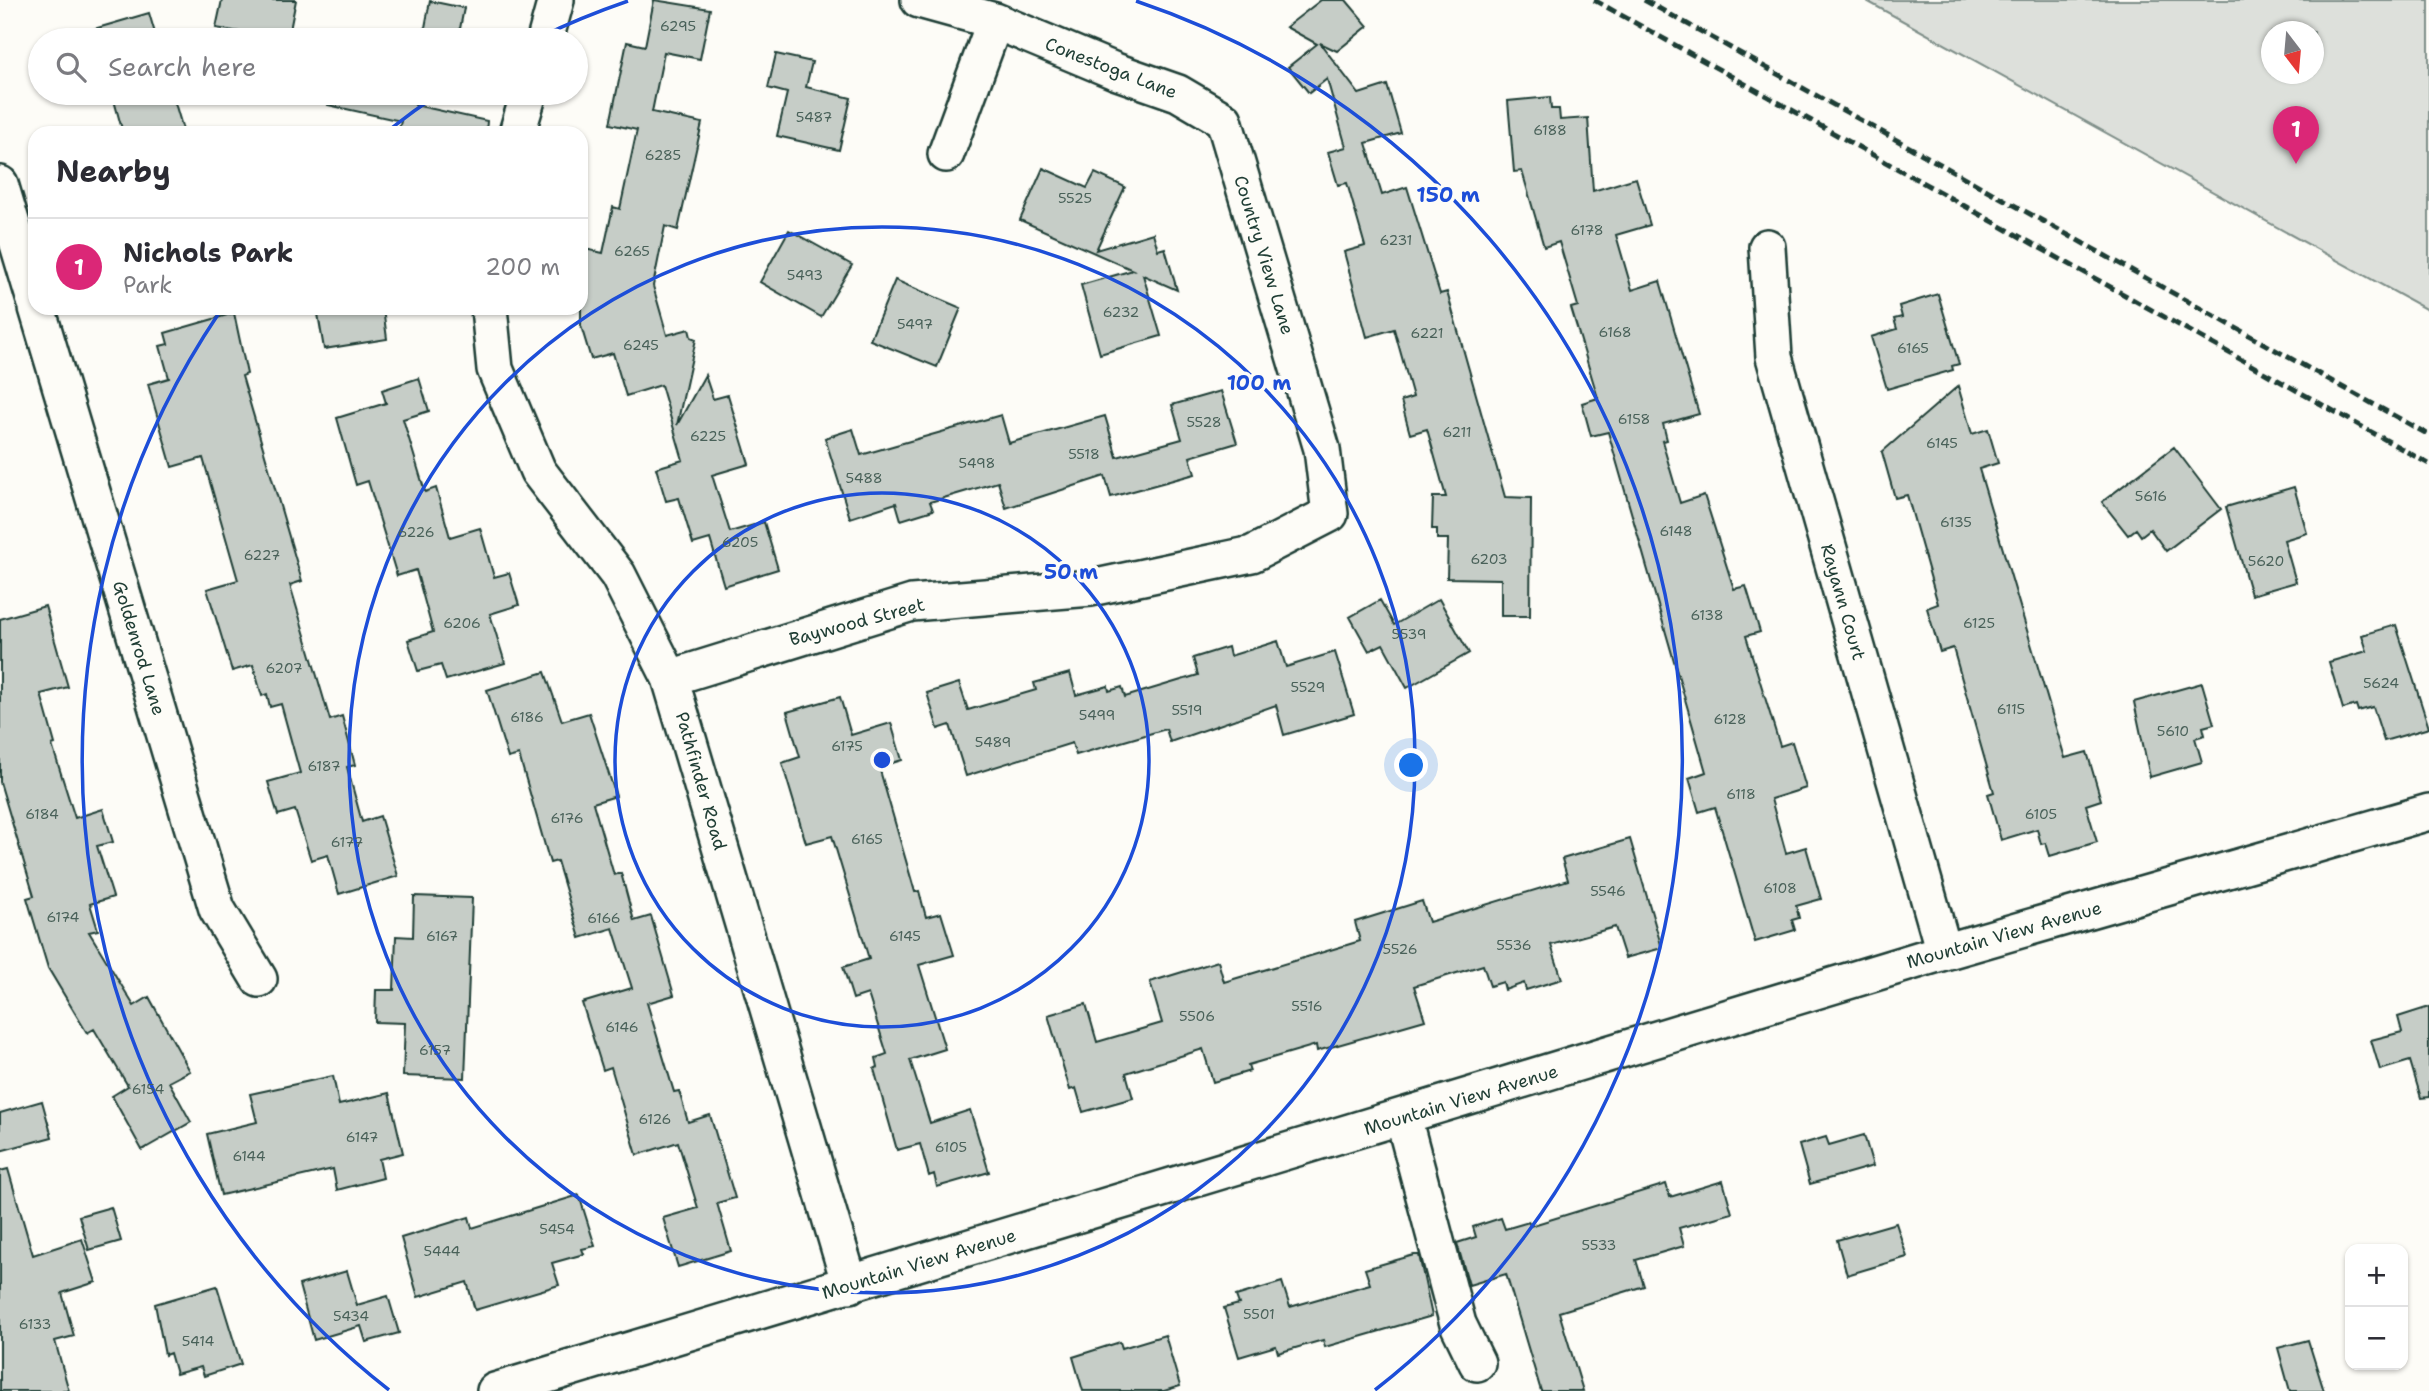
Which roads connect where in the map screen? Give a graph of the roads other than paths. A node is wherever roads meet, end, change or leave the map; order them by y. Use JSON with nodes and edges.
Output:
{"nodes":[{"id":1,"x":556,"y":0,"type":"edge"},
{"id":2,"x":919,"y":0,"type":"edge"},
{"id":3,"x":995,"y":22,"type":"junction"},
{"id":4,"x":548,"y":28,"type":"edge"},
{"id":5,"x":525,"y":105,"type":"edge"},
{"id":6,"x":1224,"y":120,"type":"joint"},
{"id":7,"x":519,"y":126,"type":"edge"},
{"id":8,"x":946,"y":154,"type":"dead end"},
{"id":9,"x":0,"y":184,"type":"edge"},
{"id":10,"x":1767,"y":247,"type":"dead end"},
{"id":11,"x":28,"y":278,"type":"edge"},
{"id":12,"x":39,"y":315,"type":"edge"},
{"id":13,"x":490,"y":315,"type":"edge"},
{"id":14,"x":1330,"y":514,"type":"joint"},
{"id":15,"x":670,"y":678,"type":"junction"},
{"id":16,"x":2429,"y":812,"type":"edge"},
{"id":17,"x":1944,"y":953,"type":"junction"},
{"id":18,"x":259,"y":979,"type":"dead end"},
{"id":19,"x":1403,"y":1117,"type":"junction"},
{"id":20,"x":849,"y":1285,"type":"junction"},
{"id":21,"x":1477,"y":1363,"type":"dead end"},
{"id":22,"x":515,"y":1388,"type":"edge"}],
"edges":[{"from":1,"to":4,"type":"street"},
{"from":2,"to":3,"type":"street","name":"Conestoga Lane"},
{"from":3,"to":6,"type":"street","name":"Conestoga Lane"},
{"from":3,"to":8,"type":"street"},
{"from":5,"to":7,"type":"street"},
{"from":6,"to":14,"type":"street","name":"Country View Lane"},
{"from":9,"to":11,"type":"street"},
{"from":10,"to":17,"type":"street","name":"Rayann Court"},
{"from":12,"to":18,"type":"street","name":"Goldenrod Lane"},
{"from":13,"to":15,"type":"street","name":"Pathfinder Road"},
{"from":14,"to":15,"type":"street","name":"Baywood Street"},
{"from":15,"to":20,"type":"street","name":"Pathfinder Road"},
{"from":16,"to":17,"type":"street","name":"Mountain View Avenue"},
{"from":17,"to":19,"type":"street","name":"Mountain View Avenue"},
{"from":19,"to":20,"type":"street","name":"Mountain View Avenue"},
{"from":19,"to":21,"type":"street"},
{"from":20,"to":22,"type":"street","name":"Mountain View Avenue"}]}
